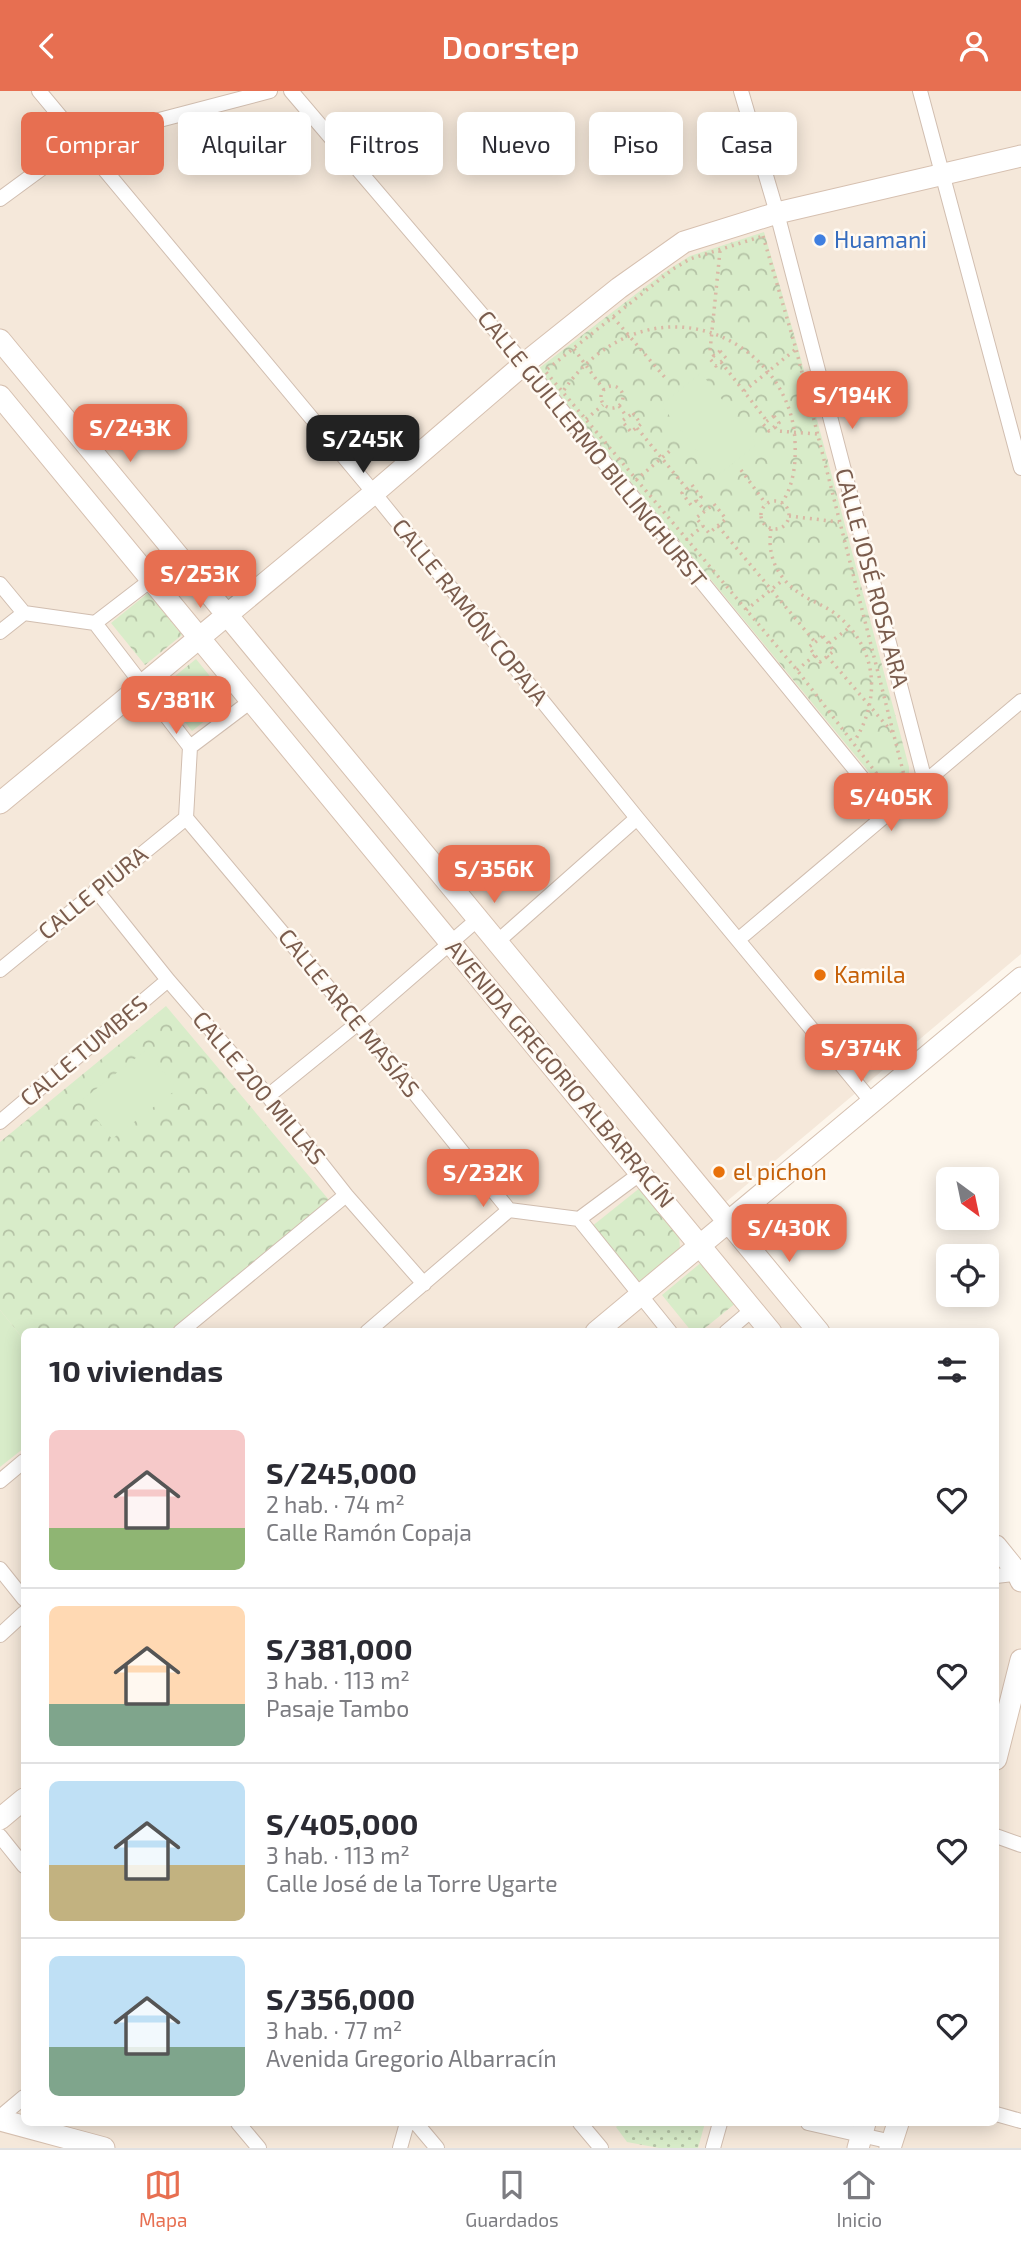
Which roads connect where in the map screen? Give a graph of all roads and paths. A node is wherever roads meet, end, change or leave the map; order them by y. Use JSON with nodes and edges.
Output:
{"nodes":[{"id":1,"x":39,"y":91,"type":"edge"},
{"id":2,"x":270,"y":91,"type":"edge"},
{"id":3,"x":291,"y":91,"type":"edge"},
{"id":4,"x":741,"y":91,"type":"edge"},
{"id":5,"x":920,"y":91,"type":"edge"},
{"id":6,"x":56,"y":112,"type":"edge"},
{"id":7,"x":164,"y":119,"type":"edge"},
{"id":8,"x":1021,"y":156,"type":"edge"},
{"id":9,"x":33,"y":175,"type":"edge"},
{"id":10,"x":107,"y":175,"type":"edge"},
{"id":11,"x":942,"y":176,"type":"junction"},
{"id":12,"x":0,"y":199,"type":"edge"},
{"id":13,"x":777,"y":213,"type":"junction"},
{"id":14,"x":720,"y":250,"type":"junction"},
{"id":15,"x":613,"y":317,"type":"junction"},
{"id":16,"x":712,"y":333,"type":"junction"},
{"id":17,"x":628,"y":336,"type":"junction"},
{"id":18,"x":0,"y":340,"type":"edge"},
{"id":19,"x":574,"y":348,"type":"junction"},
{"id":20,"x":796,"y":349,"type":"junction"},
{"id":21,"x":714,"y":356,"type":"junction"},
{"id":22,"x":721,"y":362,"type":"junction"},
{"id":23,"x":524,"y":364,"type":"junction"},
{"id":24,"x":586,"y":364,"type":"junction"},
{"id":25,"x":769,"y":371,"type":"junction"},
{"id":26,"x":667,"y":380,"type":"dead end"},
{"id":27,"x":604,"y":390,"type":"junction"},
{"id":28,"x":744,"y":391,"type":"junction"},
{"id":29,"x":562,"y":392,"type":"junction"},
{"id":30,"x":0,"y":396,"type":"edge"},
{"id":31,"x":604,"y":405,"type":"junction"},
{"id":32,"x":619,"y":407,"type":"junction"},
{"id":33,"x":627,"y":417,"type":"junction"},
{"id":34,"x":585,"y":420,"type":"junction"},
{"id":35,"x":767,"y":421,"type":"junction"},
{"id":36,"x":775,"y":427,"type":"junction"},
{"id":37,"x":637,"y":428,"type":"junction"},
{"id":38,"x":795,"y":433,"type":"junction"},
{"id":39,"x":817,"y":435,"type":"junction"},
{"id":40,"x":671,"y":450,"type":"dead end"},
{"id":41,"x":662,"y":458,"type":"junction"},
{"id":42,"x":1021,"y":467,"type":"edge"},
{"id":43,"x":741,"y":470,"type":"dead end"},
{"id":44,"x":635,"y":480,"type":"junction"},
{"id":45,"x":687,"y":489,"type":"junction"},
{"id":46,"x":374,"y":493,"type":"junction"},
{"id":47,"x":696,"y":500,"type":"junction"},
{"id":48,"x":782,"y":503,"type":"junction"},
{"id":49,"x":766,"y":504,"type":"junction"},
{"id":50,"x":705,"y":511,"type":"junction"},
{"id":51,"x":789,"y":516,"type":"junction"},
{"id":52,"x":839,"y":522,"type":"junction"},
{"id":53,"x":703,"y":526,"type":"junction"},
{"id":54,"x":718,"y":526,"type":"junction"},
{"id":55,"x":771,"y":529,"type":"junction"},
{"id":56,"x":686,"y":540,"type":"junction"},
{"id":57,"x":151,"y":580,"type":"junction"},
{"id":58,"x":783,"y":580,"type":"junction"},
{"id":59,"x":0,"y":584,"type":"edge"},
{"id":60,"x":772,"y":590,"type":"junction"},
{"id":61,"x":746,"y":610,"type":"junction"},
{"id":62,"x":23,"y":613,"type":"junction"},
{"id":63,"x":227,"y":615,"type":"junction"},
{"id":64,"x":95,"y":623,"type":"junction"},
{"id":65,"x":849,"y":628,"type":"junction"},
{"id":66,"x":0,"y":632,"type":"edge"},
{"id":67,"x":200,"y":638,"type":"junction"},
{"id":68,"x":815,"y":642,"type":"junction"},
{"id":69,"x":829,"y":643,"type":"junction"},
{"id":70,"x":815,"y":655,"type":"junction"},
{"id":71,"x":827,"y":656,"type":"junction"},
{"id":72,"x":797,"y":670,"type":"junction"},
{"id":73,"x":143,"y":684,"type":"junction"},
{"id":74,"x":251,"y":701,"type":"junction"},
{"id":75,"x":1021,"y":701,"type":"edge"},
{"id":76,"x":870,"y":707,"type":"junction"},
{"id":77,"x":893,"y":733,"type":"junction"},
{"id":78,"x":853,"y":743,"type":"junction"},
{"id":79,"x":190,"y":747,"type":"junction"},
{"id":80,"x":925,"y":781,"type":"junction"},
{"id":81,"x":0,"y":803,"type":"edge"},
{"id":82,"x":889,"y":811,"type":"junction"},
{"id":83,"x":186,"y":818,"type":"junction"},
{"id":84,"x":637,"y":818,"type":"junction"},
{"id":85,"x":96,"y":890,"type":"junction"},
{"id":86,"x":478,"y":919,"type":"junction"},
{"id":87,"x":738,"y":940,"type":"junction"},
{"id":88,"x":497,"y":942,"type":"junction"},
{"id":89,"x":451,"y":943,"type":"junction"},
{"id":90,"x":0,"y":970,"type":"edge"},
{"id":91,"x":1021,"y":978,"type":"edge"},
{"id":92,"x":168,"y":980,"type":"junction"},
{"id":93,"x":358,"y":1023,"type":"junction"},
{"id":94,"x":268,"y":1096,"type":"junction"},
{"id":95,"x":872,"y":1102,"type":"junction"},
{"id":96,"x":0,"y":1122,"type":"edge"},
{"id":97,"x":641,"y":1173,"type":"junction"},
{"id":98,"x":346,"y":1195,"type":"junction"},
{"id":99,"x":509,"y":1210,"type":"junction"},
{"id":100,"x":579,"y":1219,"type":"junction"},
{"id":101,"x":728,"y":1222,"type":"junction"},
{"id":102,"x":701,"y":1246,"type":"junction"},
{"id":103,"x":424,"y":1284,"type":"junction"},
{"id":104,"x":641,"y":1295,"type":"junction"},
{"id":105,"x":753,"y":1309,"type":"junction"},
{"id":106,"x":185,"y":1328,"type":"edge"},
{"id":107,"x":372,"y":1328,"type":"edge"},
{"id":108,"x":601,"y":1328,"type":"edge"},
{"id":109,"x":667,"y":1328,"type":"edge"},
{"id":110,"x":731,"y":1328,"type":"edge"},
{"id":111,"x":768,"y":1328,"type":"edge"},
{"id":112,"x":816,"y":1328,"type":"edge"},
{"id":113,"x":21,"y":1464,"type":"edge"},
{"id":114,"x":0,"y":1481,"type":"edge"},
{"id":115,"x":999,"y":1550,"type":"edge"},
{"id":116,"x":0,"y":1569,"type":"edge"},
{"id":117,"x":1020,"y":1575,"type":"edge"},
{"id":118,"x":999,"y":1576,"type":"edge"},
{"id":119,"x":21,"y":1595,"type":"edge"},
{"id":120,"x":21,"y":1616,"type":"edge"},
{"id":121,"x":0,"y":1635,"type":"edge"},
{"id":122,"x":1021,"y":1660,"type":"edge"},
{"id":123,"x":999,"y":1747,"type":"edge"},
{"id":124,"x":21,"y":1801,"type":"edge"},
{"id":125,"x":0,"y":1819,"type":"edge"},
{"id":126,"x":0,"y":1836,"type":"edge"},
{"id":127,"x":999,"y":1837,"type":"edge"},
{"id":128,"x":1021,"y":1845,"type":"edge"},
{"id":129,"x":21,"y":1862,"type":"edge"},
{"id":130,"x":21,"y":2100,"type":"edge"},
{"id":131,"x":999,"y":2115,"type":"edge"},
{"id":132,"x":0,"y":2119,"type":"edge"},
{"id":133,"x":1021,"y":2121,"type":"edge"},
{"id":134,"x":21,"y":2125,"type":"edge"},
{"id":135,"x":25,"y":2126,"type":"edge"},
{"id":136,"x":241,"y":2126,"type":"edge"},
{"id":137,"x":406,"y":2126,"type":"edge"},
{"id":138,"x":419,"y":2126,"type":"edge"},
{"id":139,"x":589,"y":2126,"type":"edge"},
{"id":140,"x":719,"y":2126,"type":"edge"},
{"id":141,"x":820,"y":2126,"type":"edge"},
{"id":142,"x":861,"y":2136,"type":"edge"},
{"id":143,"x":893,"y":2138,"type":"edge"},
{"id":144,"x":104,"y":2148,"type":"edge"},
{"id":145,"x":259,"y":2148,"type":"edge"},
{"id":146,"x":400,"y":2148,"type":"edge"},
{"id":147,"x":437,"y":2148,"type":"edge"},
{"id":148,"x":601,"y":2148,"type":"edge"},
{"id":149,"x":713,"y":2148,"type":"edge"}],
"edges":[{"from":1,"to":6,"type":"street","name":"CALLE RAMÓN COPAJA"},
{"from":2,"to":7,"type":"street"},
{"from":3,"to":23,"type":"street","name":"CALLE GUILLERMO BILLINGHURST"},
{"from":4,"to":13,"type":"street","name":"CALLE JOSÉ ROSA ARA"},
{"from":5,"to":11,"type":"street"},
{"from":8,"to":11,"type":"street"},
{"from":9,"to":12,"type":"street"},
{"from":10,"to":46,"type":"street","name":"CALLE RAMÓN COPAJA"},
{"from":11,"to":13,"type":"street"},
{"from":11,"to":42,"type":"street"},
{"from":13,"to":23,"type":"street"},
{"from":13,"to":80,"type":"street","name":"CALLE JOSÉ ROSA ARA"},
{"from":14,"to":15,"type":"path"},
{"from":14,"to":16,"type":"path"},
{"from":14,"to":20,"type":"path"},
{"from":15,"to":17,"type":"path"},
{"from":15,"to":19,"type":"path"},
{"from":16,"to":17,"type":"path"},
{"from":16,"to":21,"type":"path"},
{"from":16,"to":25,"type":"path"},
{"from":17,"to":24,"type":"path"},
{"from":17,"to":26,"type":"path"},
{"from":18,"to":63,"type":"street","name":"AVENIDA GREGORIO ALBARRACÍN"},
{"from":19,"to":24,"type":"path"},
{"from":19,"to":29,"type":"path"},
{"from":20,"to":25,"type":"path"},
{"from":20,"to":39,"type":"path"},
{"from":21,"to":22,"type":"path"},
{"from":21,"to":22,"type":"path"},
{"from":22,"to":28,"type":"path"},
{"from":23,"to":46,"type":"street"},
{"from":23,"to":82,"type":"street","name":"CALLE GUILLERMO BILLINGHURST"},
{"from":24,"to":27,"type":"path"},
{"from":24,"to":29,"type":"path"},
{"from":25,"to":28,"type":"path"},
{"from":25,"to":38,"type":"path"},
{"from":27,"to":31,"type":"path"},
{"from":27,"to":32,"type":"path"},
{"from":28,"to":35,"type":"path"},
{"from":29,"to":34,"type":"path"},
{"from":30,"to":57,"type":"street","name":"AVENIDA GREGORIO ALBARRACÍN"},
{"from":31,"to":32,"type":"path"},
{"from":31,"to":34,"type":"path"},
{"from":32,"to":33,"type":"path"},
{"from":33,"to":37,"type":"path"},
{"from":33,"to":37,"type":"path"},
{"from":34,"to":44,"type":"path"},
{"from":35,"to":36,"type":"path"},
{"from":35,"to":36,"type":"path"},
{"from":36,"to":38,"type":"path"},
{"from":37,"to":41,"type":"path"},
{"from":38,"to":39,"type":"path"},
{"from":38,"to":48,"type":"path"},
{"from":39,"to":52,"type":"path"},
{"from":40,"to":41,"type":"path"},
{"from":41,"to":44,"type":"path"},
{"from":41,"to":45,"type":"path"},
{"from":43,"to":49,"type":"path"},
{"from":44,"to":56,"type":"path"},
{"from":45,"to":47,"type":"path"},
{"from":45,"to":47,"type":"path"},
{"from":46,"to":63,"type":"street"},
{"from":46,"to":84,"type":"street","name":"CALLE RAMÓN COPAJA"},
{"from":47,"to":50,"type":"path"},
{"from":48,"to":49,"type":"path"},
{"from":48,"to":51,"type":"path"},
{"from":49,"to":55,"type":"path"},
{"from":50,"to":53,"type":"path"},
{"from":50,"to":54,"type":"path"},
{"from":51,"to":52,"type":"path"},
{"from":51,"to":55,"type":"path"},
{"from":52,"to":77,"type":"path"},
{"from":53,"to":54,"type":"path"},
{"from":53,"to":56,"type":"path"},
{"from":54,"to":60,"type":"path"},
{"from":55,"to":58,"type":"path"},
{"from":56,"to":61,"type":"path"},
{"from":57,"to":64,"type":"street"},
{"from":57,"to":67,"type":"street","name":"AVENIDA GREGORIO ALBARRACÍN"},
{"from":58,"to":60,"type":"path"},
{"from":58,"to":65,"type":"path"},
{"from":59,"to":62,"type":"street"},
{"from":60,"to":61,"type":"path"},
{"from":60,"to":68,"type":"path"},
{"from":61,"to":72,"type":"path"},
{"from":62,"to":64,"type":"street"},
{"from":62,"to":66,"type":"street"},
{"from":63,"to":67,"type":"street"},
{"from":63,"to":86,"type":"street","name":"AVENIDA GREGORIO ALBARRACÍN"},
{"from":64,"to":73,"type":"street"},
{"from":65,"to":69,"type":"path"},
{"from":65,"to":76,"type":"path"},
{"from":67,"to":73,"type":"street"},
{"from":67,"to":74,"type":"street","name":"AVENIDA GREGORIO ALBARRACÍN"},
{"from":68,"to":69,"type":"path"},
{"from":68,"to":70,"type":"path"},
{"from":69,"to":71,"type":"path"},
{"from":70,"to":71,"type":"path"},
{"from":70,"to":72,"type":"path"},
{"from":71,"to":76,"type":"path"},
{"from":72,"to":78,"type":"path"},
{"from":73,"to":79,"type":"street"},
{"from":73,"to":81,"type":"street"},
{"from":74,"to":79,"type":"street"},
{"from":74,"to":89,"type":"street","name":"AVENIDA GREGORIO ALBARRACÍN"},
{"from":75,"to":80,"type":"street"},
{"from":76,"to":77,"type":"path"},
{"from":76,"to":78,"type":"path"},
{"from":77,"to":78,"type":"path"},
{"from":79,"to":83,"type":"street"},
{"from":80,"to":82,"type":"street"},
{"from":82,"to":87,"type":"street"},
{"from":83,"to":85,"type":"street","name":"CALLE PIURA"},
{"from":83,"to":93,"type":"street","name":"CALLE ARCE MASÍAS"},
{"from":84,"to":87,"type":"street","name":"CALLE RAMÓN COPAJA"},
{"from":84,"to":88,"type":"street"},
{"from":85,"to":90,"type":"street","name":"CALLE PIURA"},
{"from":85,"to":92,"type":"street","name":"CALLE 200 MILLAS"},
{"from":86,"to":88,"type":"street","name":"AVENIDA GREGORIO ALBARRACÍN"},
{"from":86,"to":89,"type":"street"},
{"from":87,"to":95,"type":"street","name":"CALLE RAMÓN COPAJA"},
{"from":88,"to":101,"type":"street","name":"AVENIDA GREGORIO ALBARRACÍN"},
{"from":89,"to":93,"type":"street"},
{"from":89,"to":97,"type":"street","name":"AVENIDA GREGORIO ALBARRACÍN"},
{"from":91,"to":95,"type":"street"},
{"from":92,"to":94,"type":"street","name":"CALLE 200 MILLAS"},
{"from":92,"to":96,"type":"street","name":"CALLE TUMBES"},
{"from":93,"to":94,"type":"street"},
{"from":93,"to":99,"type":"street","name":"CALLE ARCE MASÍAS"},
{"from":94,"to":98,"type":"street","name":"CALLE 200 MILLAS"},
{"from":95,"to":101,"type":"street"},
{"from":97,"to":100,"type":"street"},
{"from":97,"to":102,"type":"street","name":"AVENIDA GREGORIO ALBARRACÍN"},
{"from":98,"to":103,"type":"street","name":"CALLE 200 MILLAS"},
{"from":98,"to":106,"type":"street"},
{"from":99,"to":100,"type":"street"},
{"from":99,"to":103,"type":"street"},
{"from":100,"to":104,"type":"street"},
{"from":101,"to":102,"type":"street"},
{"from":101,"to":112,"type":"street","name":"AVENIDA GREGORIO ALBARRACÍN"},
{"from":102,"to":104,"type":"street"},
{"from":102,"to":105,"type":"street","name":"AVENIDA GREGORIO ALBARRACÍN"},
{"from":103,"to":107,"type":"street"},
{"from":104,"to":108,"type":"street"},
{"from":104,"to":109,"type":"street"},
{"from":105,"to":110,"type":"street"},
{"from":105,"to":111,"type":"street","name":"AVENIDA GREGORIO ALBARRACÍN"},
{"from":113,"to":114,"type":"street"},
{"from":115,"to":117,"type":"street"},
{"from":116,"to":119,"type":"street"},
{"from":117,"to":118,"type":"street"},
{"from":120,"to":121,"type":"street"},
{"from":122,"to":123,"type":"street"},
{"from":124,"to":125,"type":"street"},
{"from":126,"to":129,"type":"street"},
{"from":127,"to":128,"type":"street"},
{"from":130,"to":132,"type":"street"},
{"from":131,"to":133,"type":"street"},
{"from":132,"to":134,"type":"street"},
{"from":135,"to":144,"type":"street"},
{"from":136,"to":145,"type":"street"},
{"from":137,"to":146,"type":"street"},
{"from":138,"to":147,"type":"street"},
{"from":139,"to":148,"type":"street"},
{"from":140,"to":149,"type":"street"},
{"from":141,"to":142,"type":"street"},
{"from":142,"to":143,"type":"street"}]}
